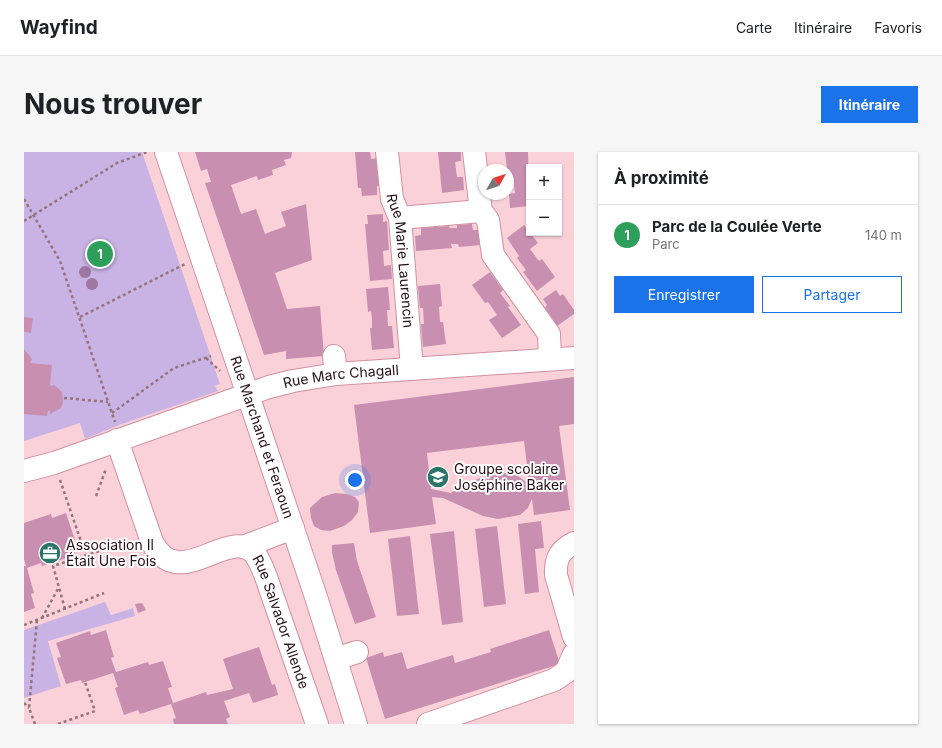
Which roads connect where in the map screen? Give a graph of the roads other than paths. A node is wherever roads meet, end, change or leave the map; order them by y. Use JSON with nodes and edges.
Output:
{"nodes":[{"id":1,"x":156,"y":152,"type":"edge"},
{"id":2,"x":387,"y":152,"type":"edge"},
{"id":3,"x":474,"y":152,"type":"edge"},
{"id":4,"x":480,"y":211,"type":"junction"},
{"id":5,"x":400,"y":218,"type":"junction"},
{"id":6,"x":574,"y":358,"type":"edge"},
{"id":7,"x":550,"y":359,"type":"junction"},
{"id":8,"x":412,"y":369,"type":"junction"},
{"id":9,"x":247,"y":395,"type":"junction"},
{"id":10,"x":119,"y":439,"type":"junction"},
{"id":11,"x":24,"y":471,"type":"edge"},
{"id":12,"x":293,"y":528,"type":"junction"},
{"id":13,"x":574,"y":543,"type":"edge"},
{"id":14,"x":244,"y":547,"type":"junction"},
{"id":15,"x":574,"y":637,"type":"edge"},
{"id":16,"x":357,"y":652,"type":"dead end"},
{"id":17,"x":574,"y":654,"type":"edge"},
{"id":18,"x":336,"y":658,"type":"junction"},
{"id":19,"x":317,"y":724,"type":"edge"},
{"id":20,"x":356,"y":724,"type":"edge"},
{"id":21,"x":428,"y":724,"type":"edge"}],
"edges":[{"from":1,"to":9,"type":"street","name":"Rue Marchand et Feraoun"},
{"from":2,"to":5,"type":"street","name":"Rue Marie Laurencin"},
{"from":3,"to":4,"type":"street"},
{"from":4,"to":5,"type":"street"},
{"from":4,"to":7,"type":"street"},
{"from":5,"to":8,"type":"street","name":"Rue Marie Laurencin"},
{"from":6,"to":7,"type":"street","name":"Rue Marc Chagall"},
{"from":7,"to":8,"type":"street","name":"Rue Marc Chagall"},
{"from":8,"to":9,"type":"street","name":"Rue Marc Chagall"},
{"from":9,"to":10,"type":"street","name":"Rue Marc Chagall"},
{"from":9,"to":12,"type":"street","name":"Rue Marchand et Feraoun"},
{"from":10,"to":11,"type":"street"},
{"from":10,"to":14,"type":"street","name":"Rue Salvador Allende"},
{"from":12,"to":14,"type":"street"},
{"from":12,"to":18,"type":"street","name":"Rue Marchand et Feraoun"},
{"from":13,"to":15,"type":"street"},
{"from":14,"to":19,"type":"street","name":"Rue Salvador Allende"},
{"from":16,"to":18,"type":"street"},
{"from":17,"to":21,"type":"street"},
{"from":18,"to":20,"type":"street","name":"Rue Marchand et Feraoun"}]}
